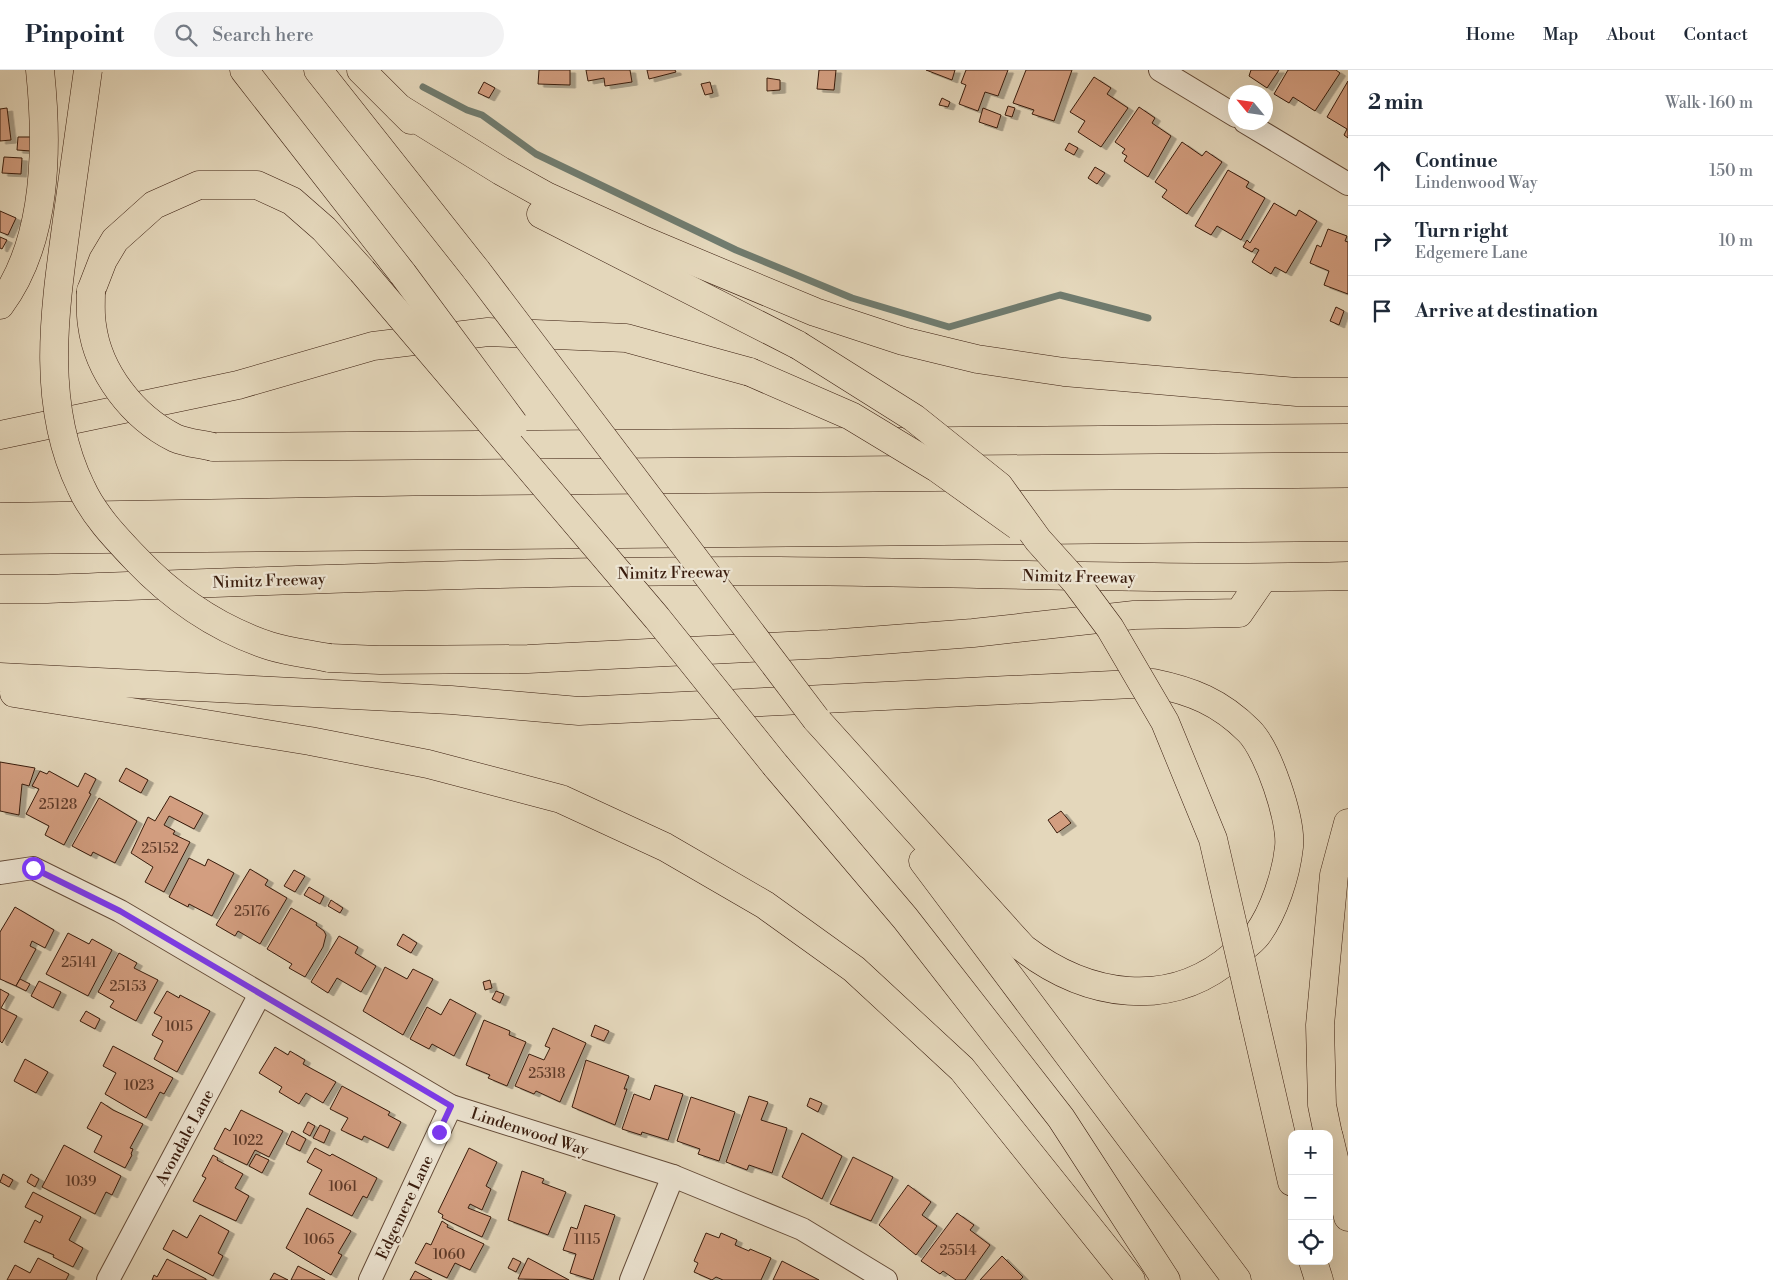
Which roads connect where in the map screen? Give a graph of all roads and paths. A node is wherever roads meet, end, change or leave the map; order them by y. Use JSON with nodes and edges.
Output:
{"nodes":[{"id":1,"x":40,"y":70,"type":"edge"},
{"id":2,"x":88,"y":70,"type":"edge"},
{"id":3,"x":244,"y":70,"type":"edge"},
{"id":4,"x":304,"y":70,"type":"edge"},
{"id":5,"x":318,"y":70,"type":"edge"},
{"id":6,"x":361,"y":70,"type":"edge"},
{"id":7,"x":1160,"y":70,"type":"edge"},
{"id":8,"x":399,"y":108,"type":"junction"},
{"id":9,"x":1228,"y":111,"type":"edge"},
{"id":10,"x":1258,"y":130,"type":"edge"},
{"id":11,"x":394,"y":166,"type":"junction"},
{"id":12,"x":1348,"y":184,"type":"edge"},
{"id":13,"x":0,"y":305,"type":"edge"},
{"id":14,"x":1348,"y":392,"type":"edge"},
{"id":15,"x":0,"y":435,"type":"edge"},
{"id":16,"x":1348,"y":438,"type":"edge"},
{"id":17,"x":1348,"y":502,"type":"edge"},
{"id":18,"x":0,"y":517,"type":"edge"},
{"id":19,"x":1348,"y":527,"type":"edge"},
{"id":20,"x":0,"y":540,"type":"edge"},
{"id":21,"x":1038,"y":540,"type":"junction"},
{"id":22,"x":1348,"y":576,"type":"edge"},
{"id":23,"x":1263,"y":578,"type":"junction"},
{"id":24,"x":0,"y":589,"type":"edge"},
{"id":25,"x":657,"y":618,"type":"junction"},
{"id":26,"x":0,"y":677,"type":"edge"},
{"id":27,"x":0,"y":690,"type":"edge"},
{"id":28,"x":816,"y":719,"type":"junction"},
{"id":29,"x":1348,"y":823,"type":"edge"},
{"id":30,"x":0,"y":873,"type":"edge"},
{"id":31,"x":260,"y":994,"type":"junction"},
{"id":32,"x":451,"y":1106,"type":"junction"},
{"id":33,"x":1328,"y":1130,"type":"edge"},
{"id":34,"x":1333,"y":1153,"type":"edge"},
{"id":35,"x":1290,"y":1175,"type":"edge"},
{"id":36,"x":673,"y":1176,"type":"junction"},
{"id":37,"x":1348,"y":1217,"type":"edge"},
{"id":38,"x":1313,"y":1265,"type":"edge"},
{"id":39,"x":108,"y":1280,"type":"edge"},
{"id":40,"x":370,"y":1280,"type":"edge"},
{"id":41,"x":631,"y":1280,"type":"edge"},
{"id":42,"x":886,"y":1280,"type":"edge"},
{"id":43,"x":1131,"y":1280,"type":"edge"},
{"id":44,"x":1166,"y":1280,"type":"edge"},
{"id":45,"x":1237,"y":1280,"type":"edge"},
{"id":46,"x":1319,"y":1280,"type":"edge"}],
"edges":[{"from":1,"to":13,"type":"highway"},
{"from":2,"to":23,"type":"highway","bridge":true},
{"from":3,"to":25,"type":"highway","bridge":true},
{"from":4,"to":11,"type":"highway"},
{"from":5,"to":11,"type":"highway"},
{"from":6,"to":8,"type":"highway"},
{"from":7,"to":9,"type":"street"},
{"from":8,"to":14,"type":"highway"},
{"from":8,"to":21,"type":"highway","bridge":true},
{"from":10,"to":12,"type":"street"},
{"from":11,"to":28,"type":"highway","bridge":true},
{"from":15,"to":21,"type":"highway","bridge":true},
{"from":16,"to":25,"type":"highway","bridge":true},
{"from":17,"to":18,"type":"highway"},
{"from":19,"to":20,"type":"highway"},
{"from":21,"to":35,"type":"highway","bridge":true},
{"from":22,"to":23,"type":"highway","name":"Nimitz Freeway"},
{"from":23,"to":24,"type":"highway","name":"Nimitz Freeway"},
{"from":25,"to":44,"type":"highway","bridge":true},
{"from":26,"to":28,"type":"highway"},
{"from":27,"to":43,"type":"highway"},
{"from":28,"to":45,"type":"highway"},
{"from":29,"to":33,"type":"highway"},
{"from":30,"to":31,"type":"street","name":"Lindenwood Way"},
{"from":31,"to":32,"type":"street","name":"Lindenwood Way"},
{"from":31,"to":39,"type":"street","name":"Avondale Lane"},
{"from":32,"to":36,"type":"street","name":"Lindenwood Way"},
{"from":32,"to":40,"type":"street","name":"Edgemere Lane"},
{"from":34,"to":37,"type":"highway"},
{"from":36,"to":41,"type":"street"},
{"from":36,"to":42,"type":"street","name":"Lindenwood Way"},
{"from":38,"to":46,"type":"highway"}]}
